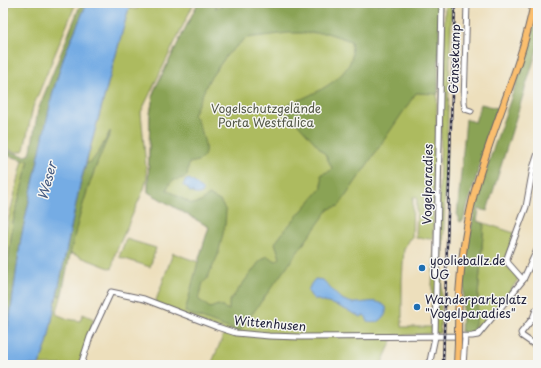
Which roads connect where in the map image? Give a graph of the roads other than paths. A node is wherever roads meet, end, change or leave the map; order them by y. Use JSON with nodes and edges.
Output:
{"nodes":[{"id":1,"x":442,"y":3,"type":"edge"},
{"id":2,"x":467,"y":3,"type":"edge"},
{"id":3,"x":534,"y":3,"type":"edge"},
{"id":4,"x":471,"y":111,"type":"dead end"},
{"id":5,"x":538,"y":153,"type":"edge"},
{"id":6,"x":538,"y":248,"type":"edge"},
{"id":7,"x":523,"y":280,"type":"junction"},
{"id":8,"x":536,"y":310,"type":"dead end"},
{"id":9,"x":435,"y":337,"type":"junction"},
{"id":10,"x":465,"y":337,"type":"junction"},
{"id":11,"x":538,"y":347,"type":"edge"},
{"id":12,"x":81,"y":365,"type":"edge"},
{"id":13,"x":430,"y":365,"type":"edge"},
{"id":14,"x":457,"y":365,"type":"edge"},
{"id":15,"x":463,"y":365,"type":"edge"}],
"edges":[{"from":1,"to":9,"type":"street","name":"Vogelparadies"},
{"from":2,"to":4,"type":"street","name":"Gänsekamp"},
{"from":3,"to":14,"type":"main road","bridge":true},
{"from":5,"to":7,"type":"street"},
{"from":6,"to":7,"type":"street"},
{"from":7,"to":10,"type":"street"},
{"from":8,"to":11,"type":"street"},
{"from":9,"to":10,"type":"street","name":"Wittenhusen"},
{"from":9,"to":12,"type":"street","name":"Wittenhusen"},
{"from":9,"to":13,"type":"street","name":"Vogelparadies"},
{"from":10,"to":15,"type":"street"}]}
